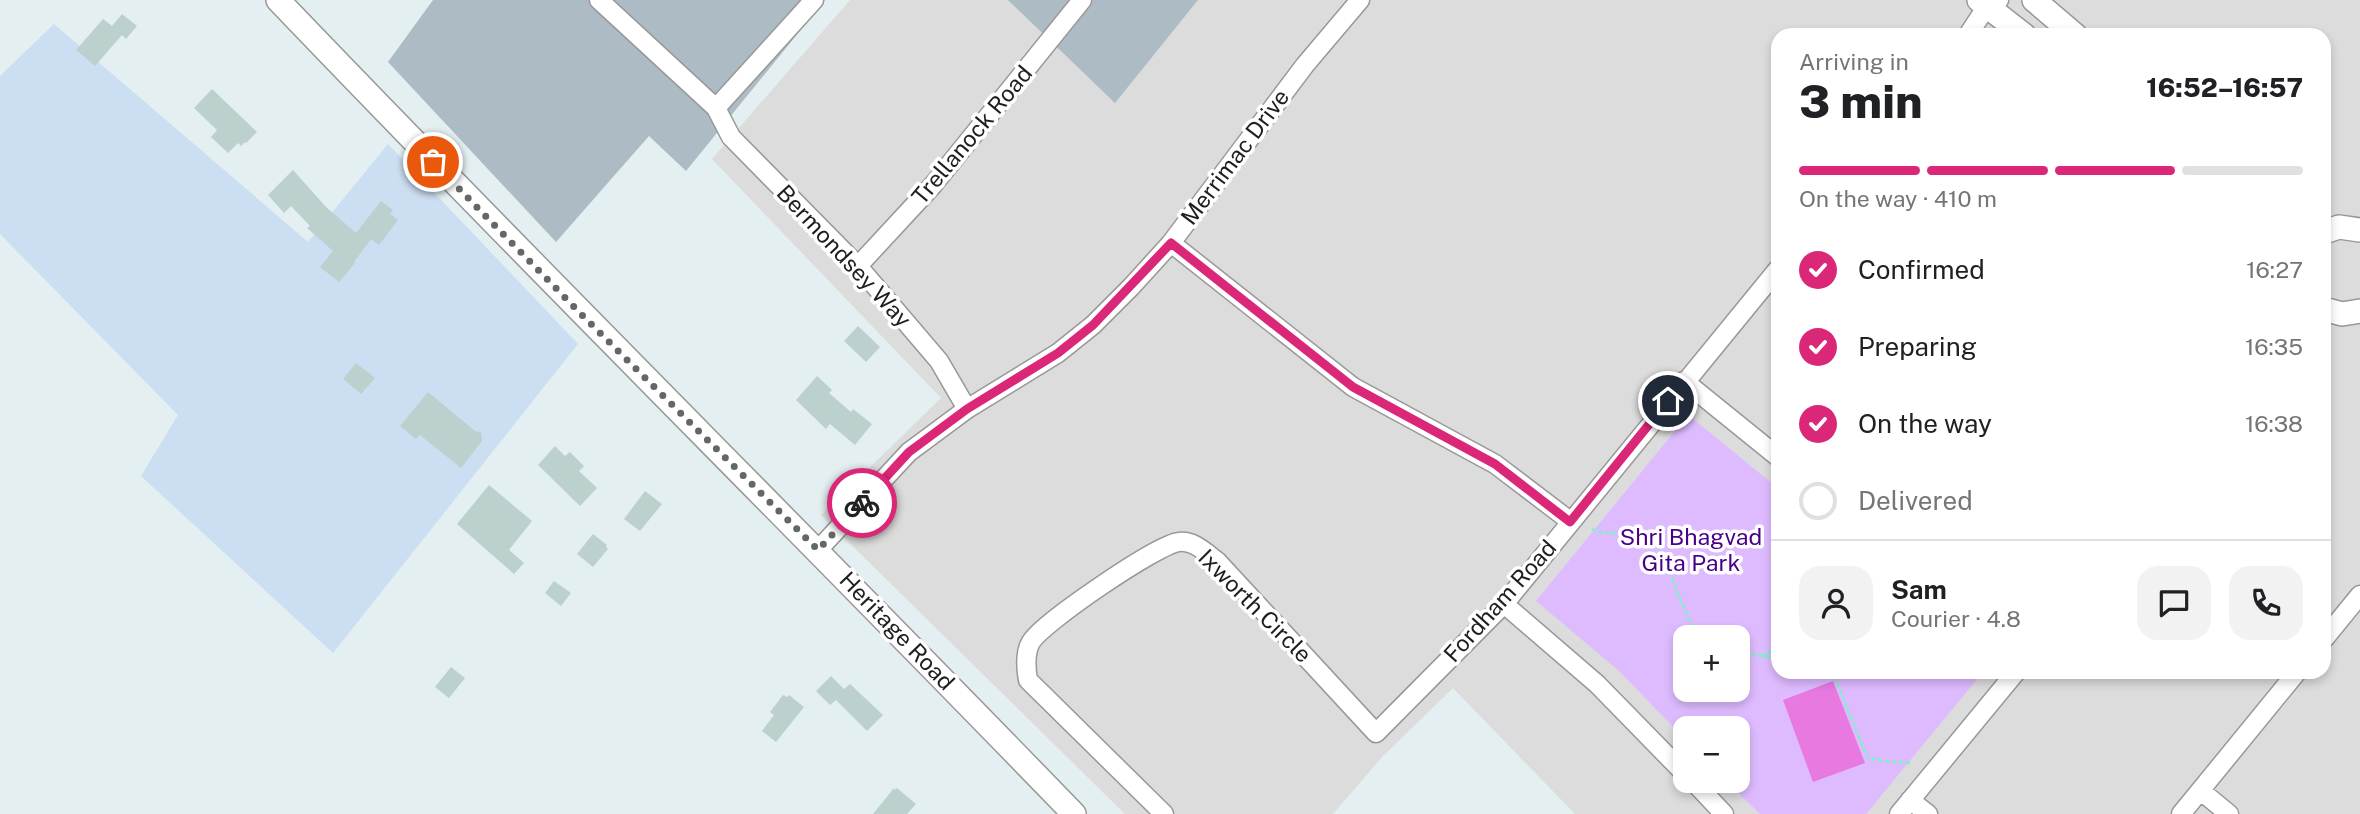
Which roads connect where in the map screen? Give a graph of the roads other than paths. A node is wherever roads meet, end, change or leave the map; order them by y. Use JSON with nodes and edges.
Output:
{"nodes":[{"id":1,"x":278,"y":0,"type":"edge"},
{"id":2,"x":599,"y":0,"type":"edge"},
{"id":3,"x":814,"y":0,"type":"edge"},
{"id":4,"x":1082,"y":0,"type":"edge"},
{"id":5,"x":1360,"y":0,"type":"edge"},
{"id":6,"x":2034,"y":0,"type":"edge"},
{"id":7,"x":1988,"y":2,"type":"edge"},
{"id":8,"x":1972,"y":28,"type":"edge"},
{"id":9,"x":2016,"y":28,"type":"edge"},
{"id":10,"x":2068,"y":28,"type":"edge"},
{"id":11,"x":716,"y":108,"type":"junction"},
{"id":12,"x":2331,"y":229,"type":"edge"},
{"id":13,"x":2360,"y":230,"type":"edge"},
{"id":14,"x":1171,"y":243,"type":"junction"},
{"id":15,"x":858,"y":266,"type":"junction"},
{"id":16,"x":1771,"y":277,"type":"edge"},
{"id":17,"x":2331,"y":311,"type":"edge"},
{"id":18,"x":2359,"y":313,"type":"edge"},
{"id":19,"x":1684,"y":381,"type":"junction"},
{"id":20,"x":967,"y":409,"type":"junction"},
{"id":21,"x":1771,"y":451,"type":"edge"},
{"id":22,"x":1570,"y":522,"type":"junction"},
{"id":23,"x":818,"y":550,"type":"junction"},
{"id":24,"x":2360,"y":595,"type":"edge"},
{"id":25,"x":1504,"y":604,"type":"junction"},
{"id":26,"x":2331,"y":630,"type":"edge"},
{"id":27,"x":2009,"y":679,"type":"edge"},
{"id":28,"x":2291,"y":679,"type":"edge"},
{"id":29,"x":1376,"y":733,"type":"joint"},
{"id":30,"x":1673,"y":762,"type":"edge"},
{"id":31,"x":2200,"y":791,"type":"junction"},
{"id":32,"x":1704,"y":793,"type":"edge"},
{"id":33,"x":1905,"y":807,"type":"edge"},
{"id":34,"x":1074,"y":814,"type":"edge"},
{"id":35,"x":1164,"y":814,"type":"edge"},
{"id":36,"x":1724,"y":814,"type":"edge"},
{"id":37,"x":1928,"y":814,"type":"edge"},
{"id":38,"x":2181,"y":814,"type":"edge"},
{"id":39,"x":2229,"y":814,"type":"edge"}],
"edges":[{"from":1,"to":23,"type":"street","name":"Heritage Road"},
{"from":2,"to":11,"type":"street","name":"Bermondsey Way"},
{"from":3,"to":11,"type":"street"},
{"from":4,"to":15,"type":"street","name":"Trellanock Road"},
{"from":5,"to":14,"type":"street","name":"Merrimac Drive"},
{"from":6,"to":10,"type":"street"},
{"from":7,"to":8,"type":"street"},
{"from":7,"to":9,"type":"street"},
{"from":11,"to":15,"type":"street","name":"Bermondsey Way"},
{"from":12,"to":13,"type":"street"},
{"from":14,"to":20,"type":"street","name":"Merrimac Drive"},
{"from":14,"to":22,"type":"street"},
{"from":15,"to":20,"type":"street","name":"Bermondsey Way"},
{"from":16,"to":19,"type":"street","name":"Fordham Road"},
{"from":17,"to":18,"type":"street"},
{"from":19,"to":21,"type":"street"},
{"from":19,"to":22,"type":"street","name":"Fordham Road"},
{"from":20,"to":23,"type":"street","name":"Merrimac Drive"},
{"from":22,"to":25,"type":"street","name":"Fordham Road"},
{"from":23,"to":34,"type":"street","name":"Heritage Road"},
{"from":24,"to":26,"type":"street"},
{"from":25,"to":29,"type":"street","name":"Fordham Road"},
{"from":25,"to":30,"type":"street"},
{"from":27,"to":33,"type":"street"},
{"from":28,"to":31,"type":"street"},
{"from":29,"to":35,"type":"street","name":"Ixworth Circle"},
{"from":31,"to":38,"type":"street"},
{"from":31,"to":39,"type":"street"},
{"from":32,"to":36,"type":"street"},
{"from":33,"to":37,"type":"street"}]}
